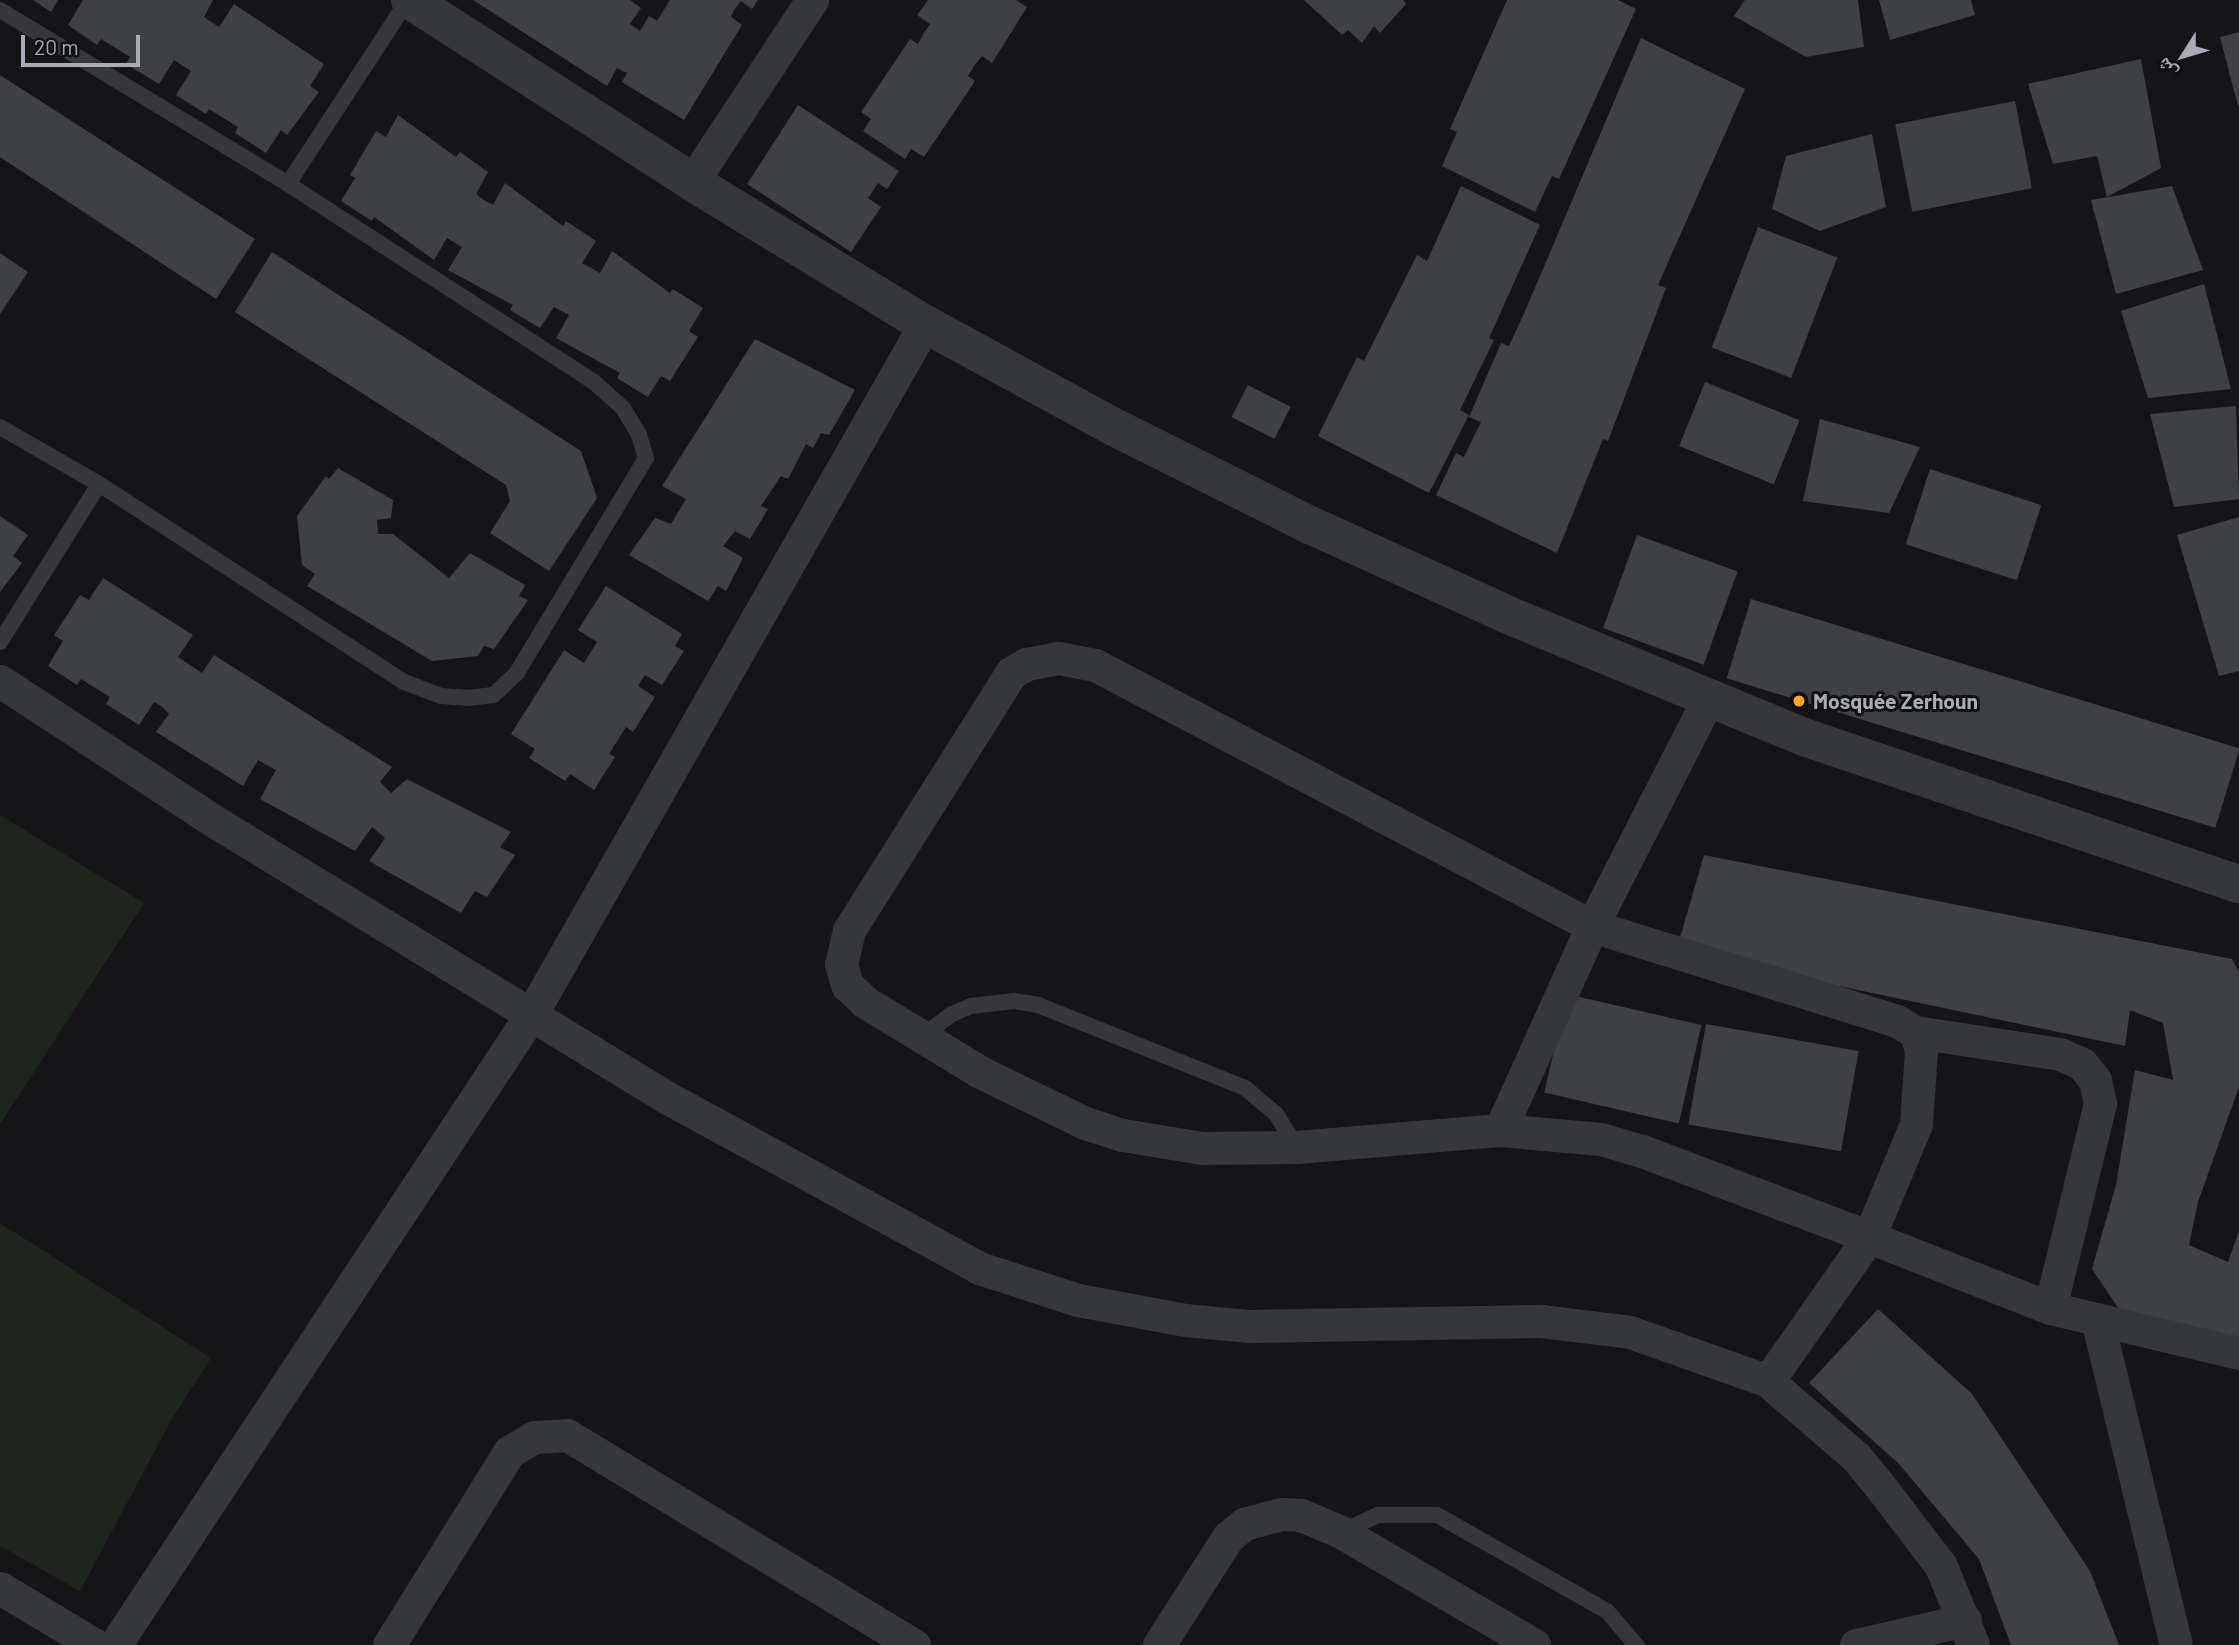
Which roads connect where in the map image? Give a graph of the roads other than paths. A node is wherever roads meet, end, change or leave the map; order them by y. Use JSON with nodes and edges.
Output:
{"nodes":[{"id":1,"x":409,"y":0,"type":"edge"},
{"id":2,"x":812,"y":0,"type":"edge"},
{"id":3,"x":0,"y":10,"type":"edge"},
{"id":4,"x":692,"y":182,"type":"junction"},
{"id":5,"x":288,"y":184,"type":"junction"},
{"id":6,"x":925,"y":324,"type":"junction"},
{"id":7,"x":0,"y":427,"type":"edge"},
{"id":8,"x":99,"y":484,"type":"junction"},
{"id":9,"x":0,"y":642,"type":"edge"},
{"id":10,"x":0,"y":681,"type":"edge"},
{"id":11,"x":1708,"y":699,"type":"junction"},
{"id":12,"x":2239,"y":884,"type":"edge"},
{"id":13,"x":1592,"y":926,"type":"junction"},
{"id":14,"x":533,"y":1013,"type":"junction"},
{"id":15,"x":1915,"y":1032,"type":"junction"},
{"id":16,"x":920,"y":1038,"type":"junction"},
{"id":17,"x":1500,"y":1130,"type":"junction"},
{"id":18,"x":1297,"y":1147,"type":"junction"},
{"id":19,"x":1868,"y":1237,"type":"junction"},
{"id":20,"x":2050,"y":1308,"type":"junction"},
{"id":21,"x":2098,"y":1323,"type":"junction"},
{"id":22,"x":2239,"y":1353,"type":"edge"},
{"id":23,"x":1768,"y":1381,"type":"junction"},
{"id":24,"x":1341,"y":1532,"type":"junction"},
{"id":25,"x":0,"y":1588,"type":"edge"},
{"id":26,"x":1969,"y":1632,"type":"edge"},
{"id":27,"x":95,"y":1645,"type":"edge"},
{"id":28,"x":115,"y":1645,"type":"edge"},
{"id":29,"x":389,"y":1645,"type":"edge"},
{"id":30,"x":914,"y":1645,"type":"edge"},
{"id":31,"x":1159,"y":1645,"type":"edge"},
{"id":32,"x":1535,"y":1645,"type":"edge"},
{"id":33,"x":1636,"y":1645,"type":"edge"},
{"id":34,"x":1856,"y":1645,"type":"edge"},
{"id":35,"x":2176,"y":1645,"type":"edge"}],
"edges":[{"from":1,"to":4,"type":"street"},
{"from":1,"to":5,"type":"lane"},
{"from":2,"to":4,"type":"street"},
{"from":3,"to":5,"type":"lane"},
{"from":4,"to":6,"type":"street"},
{"from":5,"to":8,"type":"lane"},
{"from":6,"to":11,"type":"street"},
{"from":6,"to":14,"type":"street"},
{"from":7,"to":8,"type":"lane"},
{"from":8,"to":9,"type":"lane"},
{"from":10,"to":14,"type":"street"},
{"from":11,"to":12,"type":"street"},
{"from":11,"to":13,"type":"street"},
{"from":13,"to":15,"type":"street"},
{"from":13,"to":16,"type":"street"},
{"from":13,"to":17,"type":"street"},
{"from":14,"to":23,"type":"street"},
{"from":14,"to":28,"type":"street"},
{"from":15,"to":19,"type":"street"},
{"from":15,"to":20,"type":"street"},
{"from":16,"to":18,"type":"street"},
{"from":16,"to":18,"type":"lane"},
{"from":17,"to":18,"type":"street"},
{"from":17,"to":19,"type":"street"},
{"from":19,"to":20,"type":"street"},
{"from":19,"to":23,"type":"street"},
{"from":20,"to":21,"type":"street"},
{"from":21,"to":22,"type":"street"},
{"from":21,"to":35,"type":"street"},
{"from":23,"to":26,"type":"street"},
{"from":24,"to":31,"type":"street"},
{"from":24,"to":32,"type":"street"},
{"from":24,"to":33,"type":"lane"},
{"from":25,"to":27,"type":"street"},
{"from":26,"to":34,"type":"street"},
{"from":29,"to":30,"type":"street"}]}
